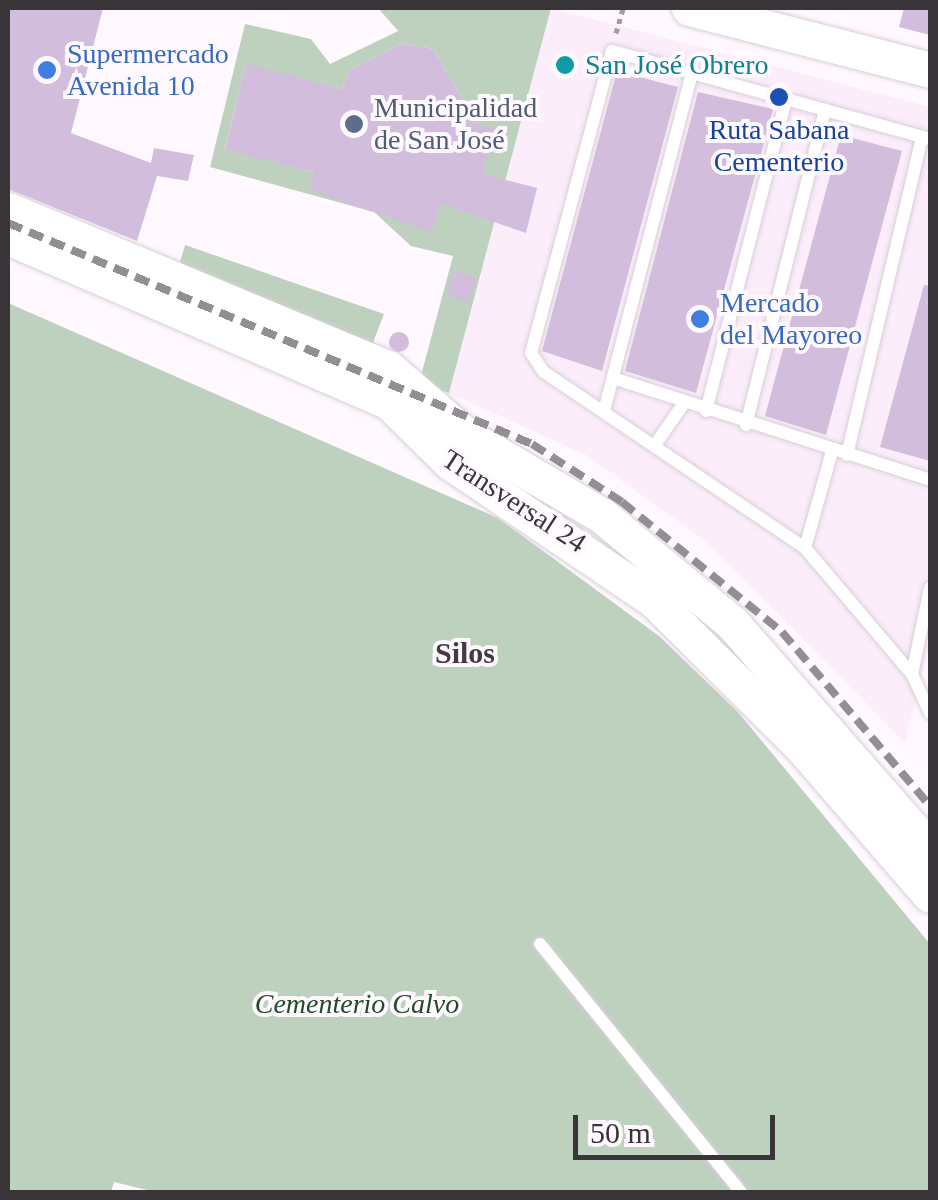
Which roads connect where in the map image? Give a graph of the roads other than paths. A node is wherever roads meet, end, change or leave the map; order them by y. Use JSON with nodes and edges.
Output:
{"nodes":[{"id":1,"x":690,"y":8,"type":"edge"},
{"id":2,"x":930,"y":70,"type":"edge"},
{"id":3,"x":692,"y":74,"type":"junction"},
{"id":4,"x":786,"y":99,"type":"junction"},
{"id":5,"x":824,"y":110,"type":"junction"},
{"id":6,"x":926,"y":138,"type":"edge"},
{"id":7,"x":8,"y":210,"type":"edge"},
{"id":8,"x":8,"y":236,"type":"edge"},
{"id":9,"x":613,"y":378,"type":"junction"},
{"id":10,"x":684,"y":403,"type":"junction"},
{"id":11,"x":604,"y":411,"type":"junction"},
{"id":12,"x":706,"y":411,"type":"junction"},
{"id":13,"x":746,"y":424,"type":"junction"},
{"id":14,"x":655,"y":444,"type":"junction"},
{"id":15,"x":832,"y":451,"type":"junction"},
{"id":16,"x":846,"y":456,"type":"junction"},
{"id":17,"x":930,"y":480,"type":"edge"},
{"id":18,"x":805,"y":548,"type":"junction"},
{"id":19,"x":930,"y":588,"type":"edge"},
{"id":20,"x":912,"y":674,"type":"junction"},
{"id":21,"x":930,"y":713,"type":"edge"},
{"id":22,"x":883,"y":814,"type":"junction"},
{"id":23,"x":930,"y":850,"type":"edge"},
{"id":24,"x":930,"y":895,"type":"edge"},
{"id":25,"x":540,"y":944,"type":"dead end"},
{"id":26,"x":741,"y":1192,"type":"edge"}],
"edges":[{"from":1,"to":2,"type":"main road"},
{"from":3,"to":4,"type":"lane"},
{"from":3,"to":9,"type":"lane"},
{"from":3,"to":11,"type":"lane"},
{"from":4,"to":5,"type":"lane"},
{"from":4,"to":12,"type":"lane"},
{"from":5,"to":6,"type":"lane"},
{"from":5,"to":13,"type":"lane"},
{"from":6,"to":16,"type":"lane"},
{"from":7,"to":22,"type":"main road","name":"Transversal 24"},
{"from":8,"to":22,"type":"main road","name":"Transversal 24"},
{"from":9,"to":10,"type":"lane"},
{"from":9,"to":11,"type":"lane"},
{"from":10,"to":12,"type":"lane"},
{"from":10,"to":14,"type":"lane"},
{"from":11,"to":14,"type":"lane"},
{"from":12,"to":13,"type":"lane"},
{"from":13,"to":15,"type":"lane"},
{"from":14,"to":18,"type":"lane"},
{"from":15,"to":16,"type":"lane"},
{"from":15,"to":18,"type":"lane"},
{"from":16,"to":17,"type":"lane"},
{"from":18,"to":20,"type":"lane"},
{"from":19,"to":20,"type":"lane"},
{"from":20,"to":21,"type":"lane"},
{"from":22,"to":23,"type":"main road","name":"Transversal 24"},
{"from":22,"to":24,"type":"main road","name":"Transversal 24"},
{"from":25,"to":26,"type":"lane"}]}
